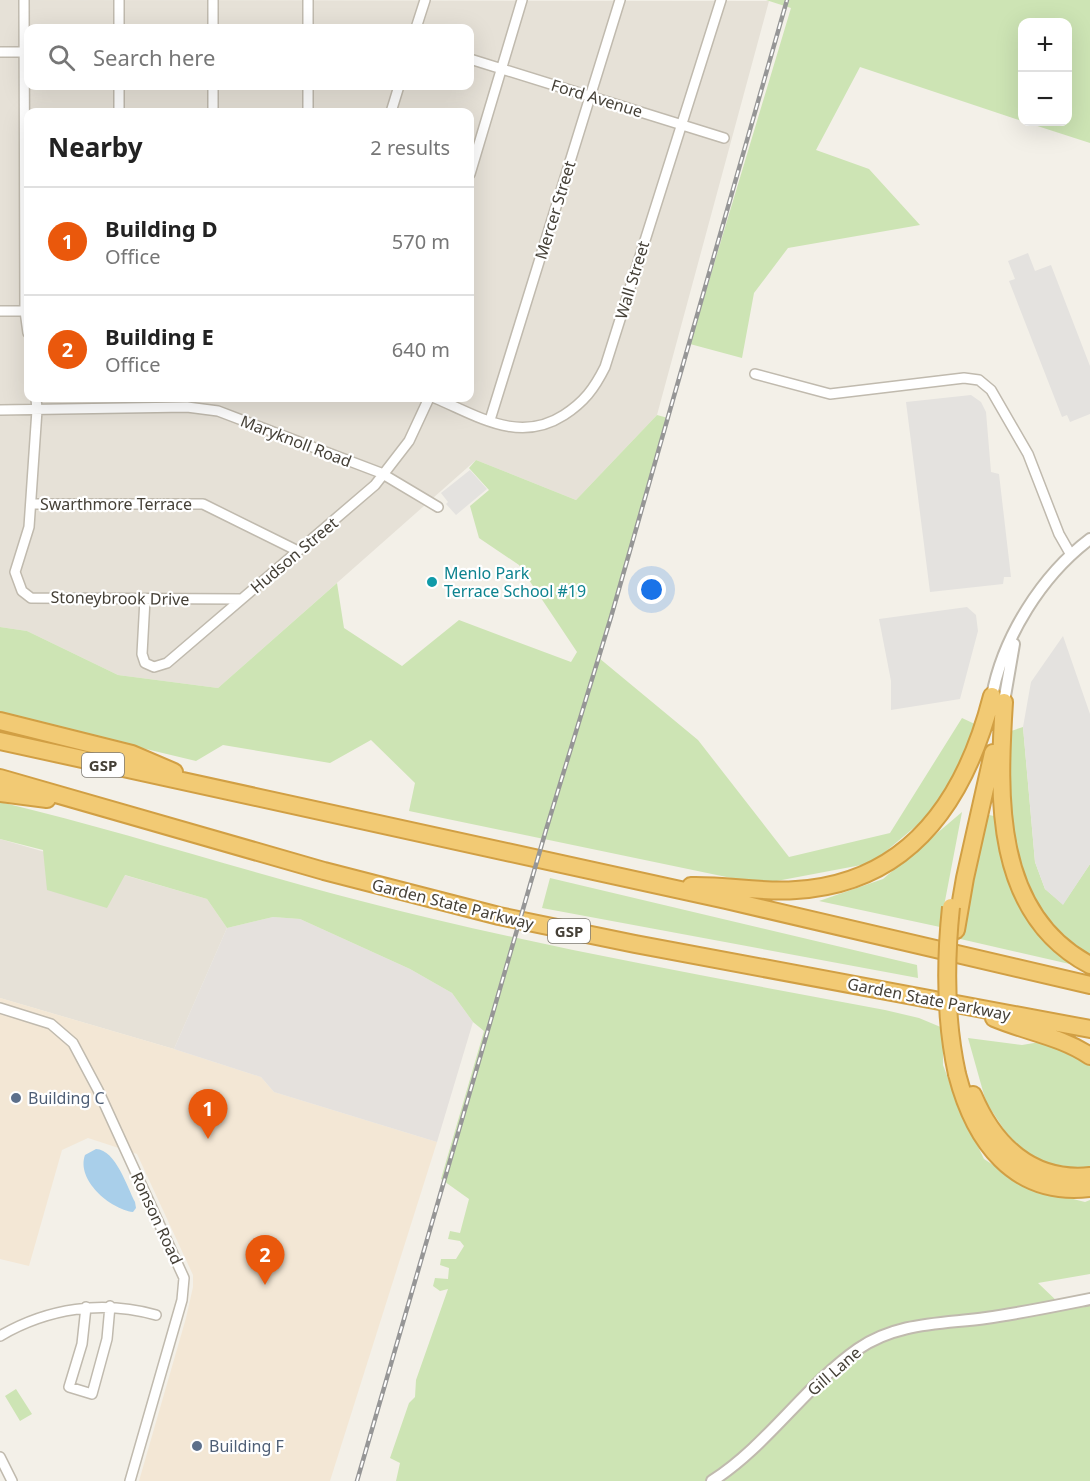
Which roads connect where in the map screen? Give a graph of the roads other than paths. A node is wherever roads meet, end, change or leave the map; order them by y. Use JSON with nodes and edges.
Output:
{"nodes":[{"id":1,"x":24,"y":0,"type":"edge"},
{"id":2,"x":119,"y":0,"type":"edge"},
{"id":3,"x":213,"y":0,"type":"edge"},
{"id":4,"x":308,"y":0,"type":"edge"},
{"id":5,"x":425,"y":0,"type":"edge"},
{"id":6,"x":522,"y":0,"type":"edge"},
{"id":7,"x":620,"y":0,"type":"edge"},
{"id":8,"x":721,"y":0,"type":"edge"},
{"id":9,"x":25,"y":24,"type":"edge"},
{"id":10,"x":119,"y":24,"type":"edge"},
{"id":11,"x":213,"y":24,"type":"edge"},
{"id":12,"x":308,"y":24,"type":"edge"},
{"id":13,"x":417,"y":24,"type":"edge"},
{"id":14,"x":0,"y":52,"type":"edge"},
{"id":15,"x":24,"y":52,"type":"edge"},
{"id":16,"x":474,"y":60,"type":"edge"},
{"id":17,"x":501,"y":69,"type":"junction"},
{"id":18,"x":26,"y":90,"type":"edge"},
{"id":19,"x":119,"y":90,"type":"edge"},
{"id":20,"x":213,"y":90,"type":"edge"},
{"id":21,"x":308,"y":90,"type":"edge"},
{"id":22,"x":398,"y":90,"type":"edge"},
{"id":23,"x":590,"y":96,"type":"junction"},
{"id":24,"x":26,"y":108,"type":"edge"},
{"id":25,"x":119,"y":108,"type":"edge"},
{"id":26,"x":213,"y":108,"type":"edge"},
{"id":27,"x":308,"y":108,"type":"edge"},
{"id":28,"x":392,"y":108,"type":"edge"},
{"id":29,"x":679,"y":124,"type":"junction"},
{"id":30,"x":724,"y":138,"type":"dead end"},
{"id":31,"x":474,"y":160,"type":"edge"},
{"id":32,"x":0,"y":311,"type":"edge"},
{"id":33,"x":24,"y":311,"type":"edge"},
{"id":34,"x":755,"y":374,"type":"dead end"},
{"id":35,"x":37,"y":402,"type":"edge"},
{"id":36,"x":427,"y":402,"type":"edge"},
{"id":37,"x":445,"y":402,"type":"edge"},
{"id":38,"x":0,"y":410,"type":"edge"},
{"id":39,"x":38,"y":410,"type":"junction"},
{"id":40,"x":490,"y":420,"type":"junction"},
{"id":41,"x":384,"y":475,"type":"junction"},
{"id":42,"x":32,"y":504,"type":"junction"},
{"id":43,"x":438,"y":507,"type":"dead end"},
{"id":44,"x":1090,"y":539,"type":"edge"},
{"id":45,"x":298,"y":551,"type":"junction"},
{"id":46,"x":1071,"y":555,"type":"junction"},
{"id":47,"x":145,"y":599,"type":"junction"},
{"id":48,"x":241,"y":599,"type":"junction"},
{"id":49,"x":998,"y":699,"type":"junction"},
{"id":50,"x":0,"y":720,"type":"edge"},
{"id":51,"x":0,"y":741,"type":"edge"},
{"id":52,"x":0,"y":778,"type":"edge"},
{"id":53,"x":206,"y":786,"type":"junction"},
{"id":54,"x":0,"y":793,"type":"edge"},
{"id":55,"x":82,"y":801,"type":"junction"},
{"id":56,"x":663,"y":886,"type":"junction"},
{"id":57,"x":1090,"y":965,"type":"edge"},
{"id":58,"x":1090,"y":985,"type":"edge"},
{"id":59,"x":960,"y":1004,"type":"junction"},
{"id":60,"x":0,"y":1008,"type":"edge"},
{"id":61,"x":1090,"y":1029,"type":"edge"},
{"id":62,"x":1090,"y":1056,"type":"edge"},
{"id":63,"x":962,"y":1075,"type":"junction"},
{"id":64,"x":1090,"y":1176,"type":"edge"},
{"id":65,"x":1090,"y":1188,"type":"edge"},
{"id":66,"x":1090,"y":1299,"type":"edge"},
{"id":67,"x":110,"y":1306,"type":"junction"},
{"id":68,"x":86,"y":1307,"type":"junction"},
{"id":69,"x":156,"y":1315,"type":"dead end"},
{"id":70,"x":0,"y":1336,"type":"edge"},
{"id":71,"x":0,"y":1457,"type":"edge"},
{"id":72,"x":12,"y":1481,"type":"edge"},
{"id":73,"x":130,"y":1481,"type":"edge"},
{"id":74,"x":712,"y":1481,"type":"edge"}],
"edges":[{"from":1,"to":9,"type":"street"},
{"from":2,"to":10,"type":"street"},
{"from":3,"to":11,"type":"street"},
{"from":4,"to":12,"type":"street"},
{"from":5,"to":13,"type":"street"},
{"from":6,"to":17,"type":"street"},
{"from":7,"to":23,"type":"street","name":"Mercer Street"},
{"from":8,"to":29,"type":"street","name":"Wall Street"},
{"from":14,"to":15,"type":"street"},
{"from":16,"to":17,"type":"street","name":"Ford Avenue"},
{"from":17,"to":23,"type":"street","name":"Ford Avenue"},
{"from":17,"to":31,"type":"street"},
{"from":18,"to":24,"type":"street"},
{"from":19,"to":25,"type":"street"},
{"from":20,"to":26,"type":"street"},
{"from":21,"to":27,"type":"street"},
{"from":22,"to":28,"type":"street"},
{"from":23,"to":29,"type":"street","name":"Ford Avenue"},
{"from":23,"to":40,"type":"street","name":"Mercer Street"},
{"from":29,"to":30,"type":"street","name":"Ford Avenue"},
{"from":29,"to":40,"type":"street","name":"Wall Street"},
{"from":32,"to":33,"type":"street"},
{"from":34,"to":46,"type":"street"},
{"from":35,"to":39,"type":"street"},
{"from":36,"to":41,"type":"street","name":"Hudson Street"},
{"from":37,"to":40,"type":"street","name":"Wall Street"},
{"from":38,"to":39,"type":"street","name":"Maryknoll Road"},
{"from":39,"to":41,"type":"street","name":"Maryknoll Road"},
{"from":39,"to":42,"type":"street"},
{"from":41,"to":43,"type":"street","name":"Maryknoll Road"},
{"from":41,"to":45,"type":"street","name":"Hudson Street"},
{"from":42,"to":45,"type":"street","name":"Swarthmore Terrace"},
{"from":42,"to":47,"type":"street","name":"Stoneybrook Drive"},
{"from":44,"to":46,"type":"street"},
{"from":45,"to":48,"type":"street","name":"Hudson Street"},
{"from":46,"to":49,"type":"street"},
{"from":47,"to":48,"type":"street","name":"Stoneybrook Drive"},
{"from":47,"to":48,"type":"street","name":"Hudson Street"},
{"from":49,"to":56,"type":"highway"},
{"from":49,"to":57,"type":"highway"},
{"from":49,"to":63,"type":"highway"},
{"from":50,"to":53,"type":"highway"},
{"from":51,"to":53,"type":"highway","number":"GSP"},
{"from":52,"to":55,"type":"highway","name":"Garden State Parkway","number":"GSP"},
{"from":53,"to":56,"type":"highway","number":"GSP"},
{"from":54,"to":55,"type":"highway"},
{"from":55,"to":59,"type":"highway","name":"Garden State Parkway","number":"GSP"},
{"from":56,"to":58,"type":"highway","number":"GSP"},
{"from":59,"to":61,"type":"highway","name":"Garden State Parkway","number":"GSP"},
{"from":59,"to":62,"type":"highway"},
{"from":60,"to":73,"type":"street","name":"Ronson Road"},
{"from":63,"to":64,"type":"highway"},
{"from":63,"to":65,"type":"highway"},
{"from":66,"to":74,"type":"street","name":"Gill Lane"},
{"from":67,"to":68,"type":"street"},
{"from":67,"to":68,"type":"street"},
{"from":67,"to":69,"type":"street"},
{"from":68,"to":70,"type":"street"},
{"from":71,"to":72,"type":"street"}]}
